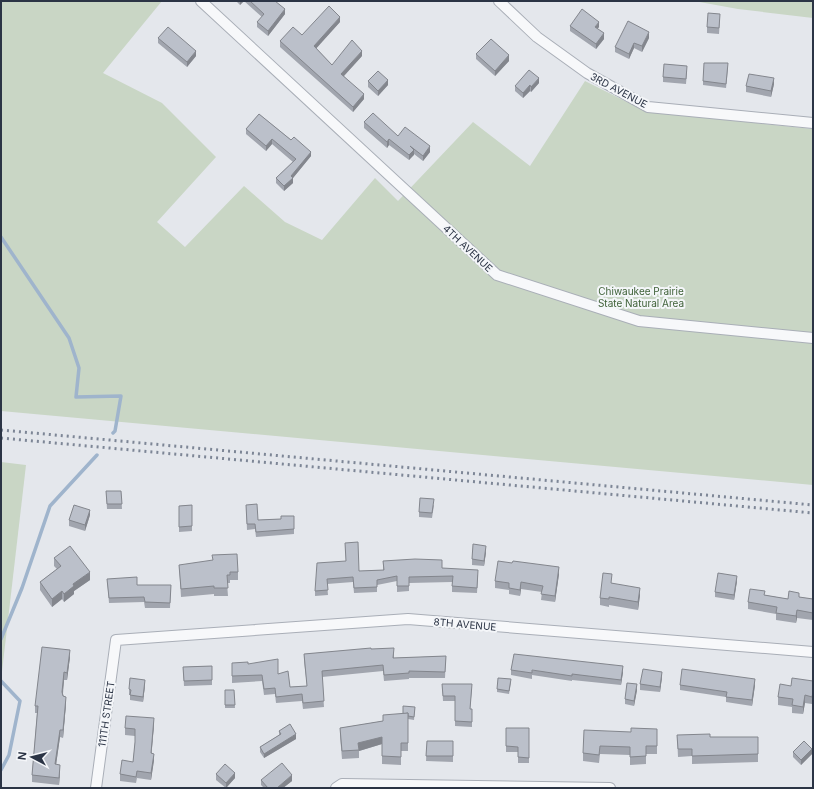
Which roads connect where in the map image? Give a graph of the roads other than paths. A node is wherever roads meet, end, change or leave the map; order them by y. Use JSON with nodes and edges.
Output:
{"nodes":[{"id":1,"x":201,"y":1,"type":"edge"},
{"id":2,"x":499,"y":1,"type":"edge"},
{"id":3,"x":813,"y":123,"type":"edge"},
{"id":4,"x":813,"y":338,"type":"edge"},
{"id":5,"x":116,"y":640,"type":"joint"},
{"id":6,"x":813,"y":652,"type":"edge"},
{"id":7,"x":96,"y":788,"type":"edge"},
{"id":8,"x":336,"y":788,"type":"edge"},
{"id":9,"x":610,"y":788,"type":"edge"}],
"edges":[{"from":1,"to":4,"type":"street","name":"4TH AVENUE"},
{"from":2,"to":3,"type":"street","name":"3RD AVENUE"},
{"from":5,"to":6,"type":"street","name":"8TH AVENUE"},
{"from":5,"to":7,"type":"street","name":"111TH STREET"},
{"from":8,"to":9,"type":"street"}]}
